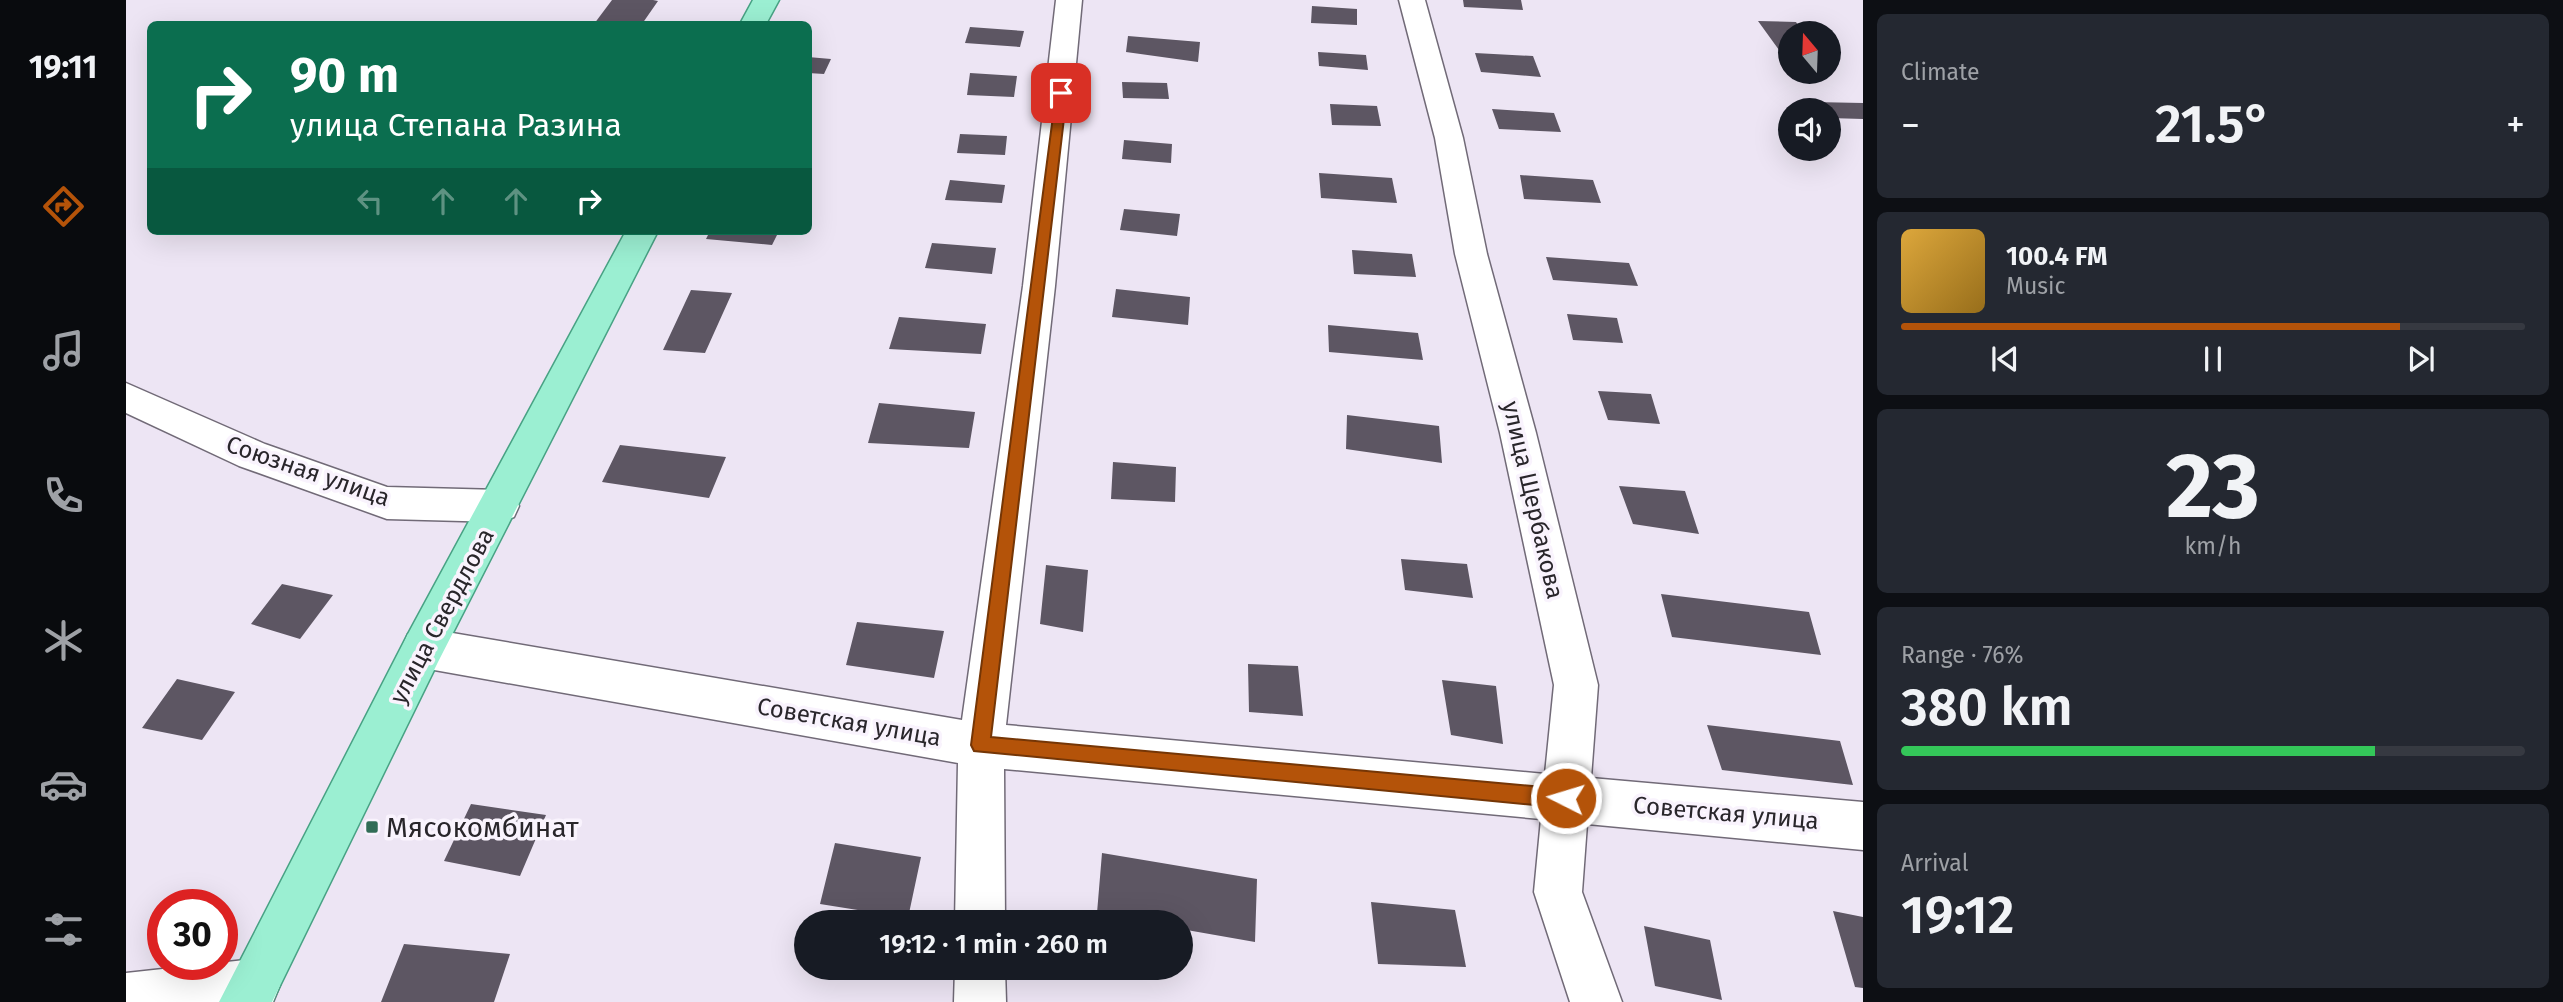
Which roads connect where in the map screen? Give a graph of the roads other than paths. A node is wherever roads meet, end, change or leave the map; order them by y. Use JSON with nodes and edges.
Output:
{"nodes":[{"id":1,"x":766,"y":0,"type":"edge"},
{"id":2,"x":1069,"y":0,"type":"edge"},
{"id":3,"x":1412,"y":0,"type":"edge"},
{"id":4,"x":755,"y":21,"type":"edge"},
{"id":5,"x":640,"y":235,"type":"edge"},
{"id":6,"x":126,"y":397,"type":"edge"},
{"id":7,"x":500,"y":506,"type":"junction"},
{"id":8,"x":423,"y":648,"type":"junction"},
{"id":9,"x":981,"y":745,"type":"junction"},
{"id":10,"x":1566,"y":798,"type":"junction"},
{"id":11,"x":1863,"y":826,"type":"edge"},
{"id":12,"x":980,"y":910,"type":"edge"},
{"id":13,"x":980,"y":980,"type":"edge"},
{"id":14,"x":249,"y":994,"type":"edge"},
{"id":15,"x":126,"y":999,"type":"edge"},
{"id":16,"x":980,"y":1002,"type":"edge"},
{"id":17,"x":1596,"y":1002,"type":"edge"}],
"edges":[{"from":1,"to":4,"type":"main road"},
{"from":2,"to":9,"type":"street"},
{"from":3,"to":10,"type":"street","name":"улица Щербакова"},
{"from":5,"to":7,"type":"main road","name":"улица Свердлова"},
{"from":6,"to":7,"type":"street","name":"Союзная улица"},
{"from":7,"to":8,"type":"main road","name":"улица Свердлова"},
{"from":8,"to":9,"type":"street","name":"Советская улица"},
{"from":8,"to":14,"type":"main road","name":"улица Свердлова"},
{"from":9,"to":10,"type":"street","name":"Советская улица"},
{"from":9,"to":12,"type":"street"},
{"from":10,"to":11,"type":"street","name":"Советская улица"},
{"from":10,"to":17,"type":"street","name":"улица Щербакова"},
{"from":13,"to":16,"type":"street"},
{"from":14,"to":15,"type":"street"}]}
